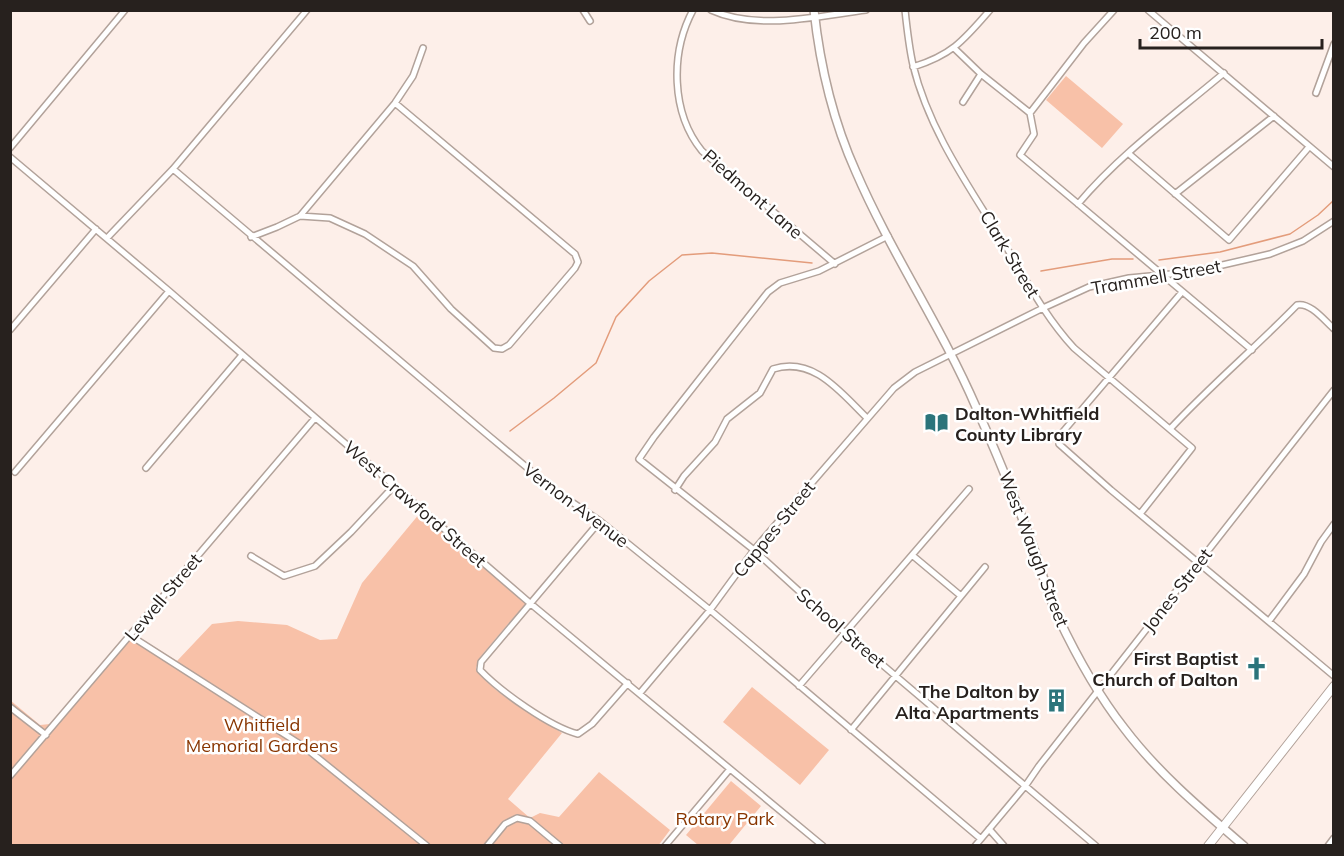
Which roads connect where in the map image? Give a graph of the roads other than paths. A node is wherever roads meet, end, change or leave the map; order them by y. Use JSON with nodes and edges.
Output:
{"nodes":[{"id":1,"x":125,"y":10,"type":"edge"},
{"id":2,"x":307,"y":10,"type":"edge"},
{"id":3,"x":583,"y":10,"type":"edge"},
{"id":4,"x":693,"y":10,"type":"edge"},
{"id":5,"x":711,"y":10,"type":"edge"},
{"id":6,"x":866,"y":10,"type":"edge"},
{"id":7,"x":905,"y":10,"type":"edge"},
{"id":8,"x":990,"y":10,"type":"edge"},
{"id":9,"x":1114,"y":10,"type":"edge"},
{"id":10,"x":1148,"y":10,"type":"edge"},
{"id":11,"x":1160,"y":10,"type":"edge"},
{"id":12,"x":814,"y":14,"type":"edge"},
{"id":13,"x":1155,"y":16,"type":"junction"},
{"id":14,"x":590,"y":21,"type":"dead end"},
{"id":15,"x":1334,"y":44,"type":"edge"},
{"id":16,"x":423,"y":48,"type":"dead end"},
{"id":17,"x":954,"y":48,"type":"junction"},
{"id":18,"x":914,"y":67,"type":"junction"},
{"id":19,"x":1224,"y":73,"type":"junction"},
{"id":20,"x":981,"y":74,"type":"junction"},
{"id":21,"x":1316,"y":93,"type":"dead end"},
{"id":22,"x":963,"y":102,"type":"dead end"},
{"id":23,"x":395,"y":103,"type":"junction"},
{"id":24,"x":1030,"y":113,"type":"junction"},
{"id":25,"x":1274,"y":116,"type":"junction"},
{"id":26,"x":1309,"y":147,"type":"junction"},
{"id":27,"x":10,"y":148,"type":"edge"},
{"id":28,"x":1128,"y":153,"type":"junction"},
{"id":29,"x":10,"y":157,"type":"edge"},
{"id":30,"x":1334,"y":167,"type":"edge"},
{"id":31,"x":173,"y":169,"type":"junction"},
{"id":32,"x":1176,"y":194,"type":"junction"},
{"id":33,"x":1078,"y":204,"type":"junction"},
{"id":34,"x":300,"y":216,"type":"junction"},
{"id":35,"x":1334,"y":221,"type":"edge"},
{"id":36,"x":96,"y":229,"type":"junction"},
{"id":37,"x":888,"y":236,"type":"junction"},
{"id":38,"x":251,"y":237,"type":"junction"},
{"id":39,"x":107,"y":238,"type":"junction"},
{"id":40,"x":835,"y":264,"type":"junction"},
{"id":41,"x":1165,"y":276,"type":"junction"},
{"id":42,"x":169,"y":291,"type":"junction"},
{"id":43,"x":1182,"y":292,"type":"junction"},
{"id":44,"x":1043,"y":308,"type":"junction"},
{"id":45,"x":1334,"y":329,"type":"edge"},
{"id":46,"x":10,"y":330,"type":"edge"},
{"id":47,"x":1252,"y":350,"type":"junction"},
{"id":48,"x":952,"y":353,"type":"junction"},
{"id":49,"x":242,"y":355,"type":"junction"},
{"id":50,"x":915,"y":372,"type":"joint"},
{"id":51,"x":1108,"y":377,"type":"junction"},
{"id":52,"x":1334,"y":390,"type":"edge"},
{"id":53,"x":315,"y":418,"type":"junction"},
{"id":54,"x":867,"y":418,"type":"junction"},
{"id":55,"x":1170,"y":429,"type":"junction"},
{"id":56,"x":146,"y":468,"type":"dead end"},
{"id":57,"x":15,"y":472,"type":"dead end"},
{"id":58,"x":393,"y":486,"type":"junction"},
{"id":59,"x":969,"y":489,"type":"dead end"},
{"id":60,"x":675,"y":490,"type":"junction"},
{"id":61,"x":1140,"y":514,"type":"junction"},
{"id":62,"x":600,"y":522,"type":"junction"},
{"id":63,"x":1334,"y":524,"type":"edge"},
{"id":64,"x":754,"y":550,"type":"junction"},
{"id":65,"x":912,"y":555,"type":"junction"},
{"id":66,"x":251,"y":556,"type":"dead end"},
{"id":67,"x":1199,"y":563,"type":"junction"},
{"id":68,"x":985,"y":567,"type":"dead end"},
{"id":69,"x":961,"y":596,"type":"junction"},
{"id":70,"x":531,"y":604,"type":"junction"},
{"id":71,"x":710,"y":610,"type":"junction"},
{"id":72,"x":1269,"y":621,"type":"junction"},
{"id":73,"x":845,"y":633,"type":"junction"},
{"id":74,"x":131,"y":636,"type":"junction"},
{"id":75,"x":895,"y":675,"type":"junction"},
{"id":76,"x":1334,"y":676,"type":"edge"},
{"id":77,"x":628,"y":683,"type":"junction"},
{"id":78,"x":799,"y":686,"type":"junction"},
{"id":79,"x":1334,"y":686,"type":"edge"},
{"id":80,"x":1099,"y":690,"type":"junction"},
{"id":81,"x":640,"y":693,"type":"junction"},
{"id":82,"x":10,"y":706,"type":"edge"},
{"id":83,"x":851,"y":730,"type":"junction"},
{"id":84,"x":46,"y":735,"type":"junction"},
{"id":85,"x":730,"y":769,"type":"junction"},
{"id":86,"x":10,"y":776,"type":"edge"},
{"id":87,"x":1026,"y":785,"type":"junction"},
{"id":88,"x":1222,"y":827,"type":"junction"},
{"id":89,"x":989,"y":829,"type":"junction"},
{"id":90,"x":1334,"y":838,"type":"edge"},
{"id":91,"x":981,"y":839,"type":"junction"},
{"id":92,"x":489,"y":843,"type":"edge"},
{"id":93,"x":427,"y":846,"type":"edge"},
{"id":94,"x":560,"y":846,"type":"edge"},
{"id":95,"x":665,"y":846,"type":"edge"},
{"id":96,"x":823,"y":846,"type":"edge"},
{"id":97,"x":975,"y":846,"type":"edge"},
{"id":98,"x":1004,"y":846,"type":"edge"},
{"id":99,"x":1096,"y":846,"type":"edge"},
{"id":100,"x":1208,"y":846,"type":"edge"},
{"id":101,"x":1244,"y":846,"type":"edge"},
{"id":102,"x":1328,"y":846,"type":"edge"}],
"edges":[{"from":1,"to":27,"type":"street"},
{"from":2,"to":31,"type":"street"},
{"from":3,"to":14,"type":"street"},
{"from":4,"to":40,"type":"street","name":"Piedmont Lane"},
{"from":5,"to":12,"type":"street"},
{"from":6,"to":12,"type":"street"},
{"from":7,"to":18,"type":"street","name":"Clark Street"},
{"from":8,"to":17,"type":"street"},
{"from":9,"to":24,"type":"street"},
{"from":10,"to":13,"type":"street"},
{"from":11,"to":13,"type":"street"},
{"from":12,"to":37,"type":"street","name":"West Waugh Street"},
{"from":13,"to":19,"type":"street"},
{"from":15,"to":21,"type":"street"},
{"from":16,"to":23,"type":"street"},
{"from":17,"to":18,"type":"street"},
{"from":17,"to":20,"type":"street"},
{"from":18,"to":44,"type":"street","name":"Clark Street"},
{"from":19,"to":25,"type":"street"},
{"from":19,"to":28,"type":"street"},
{"from":20,"to":22,"type":"street"},
{"from":20,"to":24,"type":"street"},
{"from":23,"to":34,"type":"street"},
{"from":23,"to":34,"type":"street"},
{"from":24,"to":33,"type":"street"},
{"from":25,"to":26,"type":"street"},
{"from":25,"to":32,"type":"street"},
{"from":26,"to":30,"type":"street"},
{"from":26,"to":32,"type":"street"},
{"from":28,"to":32,"type":"street"},
{"from":28,"to":33,"type":"street"},
{"from":29,"to":36,"type":"street","name":"West Crawford Street"},
{"from":31,"to":38,"type":"street","name":"Vernon Avenue"},
{"from":31,"to":39,"type":"street"},
{"from":33,"to":41,"type":"street"},
{"from":34,"to":38,"type":"street"},
{"from":35,"to":41,"type":"street","name":"Trammell Street"},
{"from":36,"to":39,"type":"street","name":"West Crawford Street"},
{"from":36,"to":46,"type":"street"},
{"from":37,"to":40,"type":"street"},
{"from":37,"to":48,"type":"street","name":"West Waugh Street"},
{"from":38,"to":62,"type":"street","name":"Vernon Avenue"},
{"from":39,"to":42,"type":"street","name":"West Crawford Street"},
{"from":40,"to":60,"type":"street","name":"School Street"},
{"from":41,"to":43,"type":"street"},
{"from":41,"to":44,"type":"street","name":"Trammell Street"},
{"from":42,"to":49,"type":"street","name":"West Crawford Street"},
{"from":42,"to":57,"type":"street"},
{"from":43,"to":47,"type":"street"},
{"from":43,"to":51,"type":"street"},
{"from":44,"to":48,"type":"street","name":"Trammell Street"},
{"from":44,"to":51,"type":"street","name":"Clark Street"},
{"from":45,"to":47,"type":"street"},
{"from":47,"to":55,"type":"street"},
{"from":48,"to":50,"type":"street","name":"Trammell Street"},
{"from":48,"to":80,"type":"street","name":"West Waugh Street"},
{"from":49,"to":53,"type":"street","name":"West Crawford Street"},
{"from":49,"to":56,"type":"street"},
{"from":50,"to":54,"type":"street","name":"Cappes Street"},
{"from":51,"to":55,"type":"street","name":"Clark Street"},
{"from":51,"to":61,"type":"street"},
{"from":52,"to":67,"type":"street","name":"Jones Street"},
{"from":53,"to":58,"type":"street","name":"West Crawford Street"},
{"from":53,"to":74,"type":"street","name":"Lewell Street"},
{"from":54,"to":60,"type":"street"},
{"from":54,"to":64,"type":"street","name":"Cappes Street"},
{"from":55,"to":61,"type":"street","name":"Clark Street"},
{"from":58,"to":66,"type":"street"},
{"from":58,"to":70,"type":"street","name":"West Crawford Street"},
{"from":59,"to":65,"type":"street"},
{"from":60,"to":64,"type":"street","name":"School Street"},
{"from":61,"to":67,"type":"street"},
{"from":62,"to":70,"type":"street"},
{"from":62,"to":71,"type":"street","name":"Vernon Avenue"},
{"from":63,"to":72,"type":"street"},
{"from":64,"to":71,"type":"street","name":"Cappes Street"},
{"from":64,"to":73,"type":"street","name":"School Street"},
{"from":65,"to":69,"type":"street"},
{"from":65,"to":73,"type":"street"},
{"from":67,"to":72,"type":"street"},
{"from":67,"to":80,"type":"street","name":"Jones Street"},
{"from":68,"to":69,"type":"street"},
{"from":69,"to":75,"type":"street"},
{"from":70,"to":77,"type":"street","name":"West Crawford Street"},
{"from":70,"to":77,"type":"street"},
{"from":71,"to":78,"type":"street","name":"Vernon Avenue"},
{"from":71,"to":81,"type":"street","name":"Cappes Street"},
{"from":72,"to":76,"type":"street"},
{"from":73,"to":75,"type":"street","name":"School Street"},
{"from":73,"to":78,"type":"street"},
{"from":74,"to":84,"type":"street","name":"Lewell Street"},
{"from":74,"to":93,"type":"street"},
{"from":75,"to":83,"type":"street"},
{"from":75,"to":87,"type":"street","name":"School Street"},
{"from":77,"to":81,"type":"street","name":"West Crawford Street"},
{"from":78,"to":83,"type":"street","name":"Vernon Avenue"},
{"from":79,"to":88,"type":"main road"},
{"from":80,"to":87,"type":"street","name":"Jones Street"},
{"from":80,"to":88,"type":"street","name":"West Waugh Street"},
{"from":81,"to":85,"type":"street","name":"West Crawford Street"},
{"from":82,"to":84,"type":"street"},
{"from":83,"to":91,"type":"street","name":"Vernon Avenue"},
{"from":84,"to":86,"type":"street","name":"Lewell Street"},
{"from":85,"to":95,"type":"street"},
{"from":85,"to":96,"type":"street","name":"West Crawford Street"},
{"from":87,"to":89,"type":"street","name":"Jones Street"},
{"from":87,"to":99,"type":"street","name":"School Street"},
{"from":88,"to":100,"type":"main road"},
{"from":88,"to":101,"type":"street","name":"West Waugh Street"},
{"from":89,"to":91,"type":"street","name":"Jones Street"},
{"from":89,"to":98,"type":"street"},
{"from":90,"to":102,"type":"street"},
{"from":91,"to":97,"type":"street","name":"Jones Street"},
{"from":92,"to":94,"type":"street"}]}
